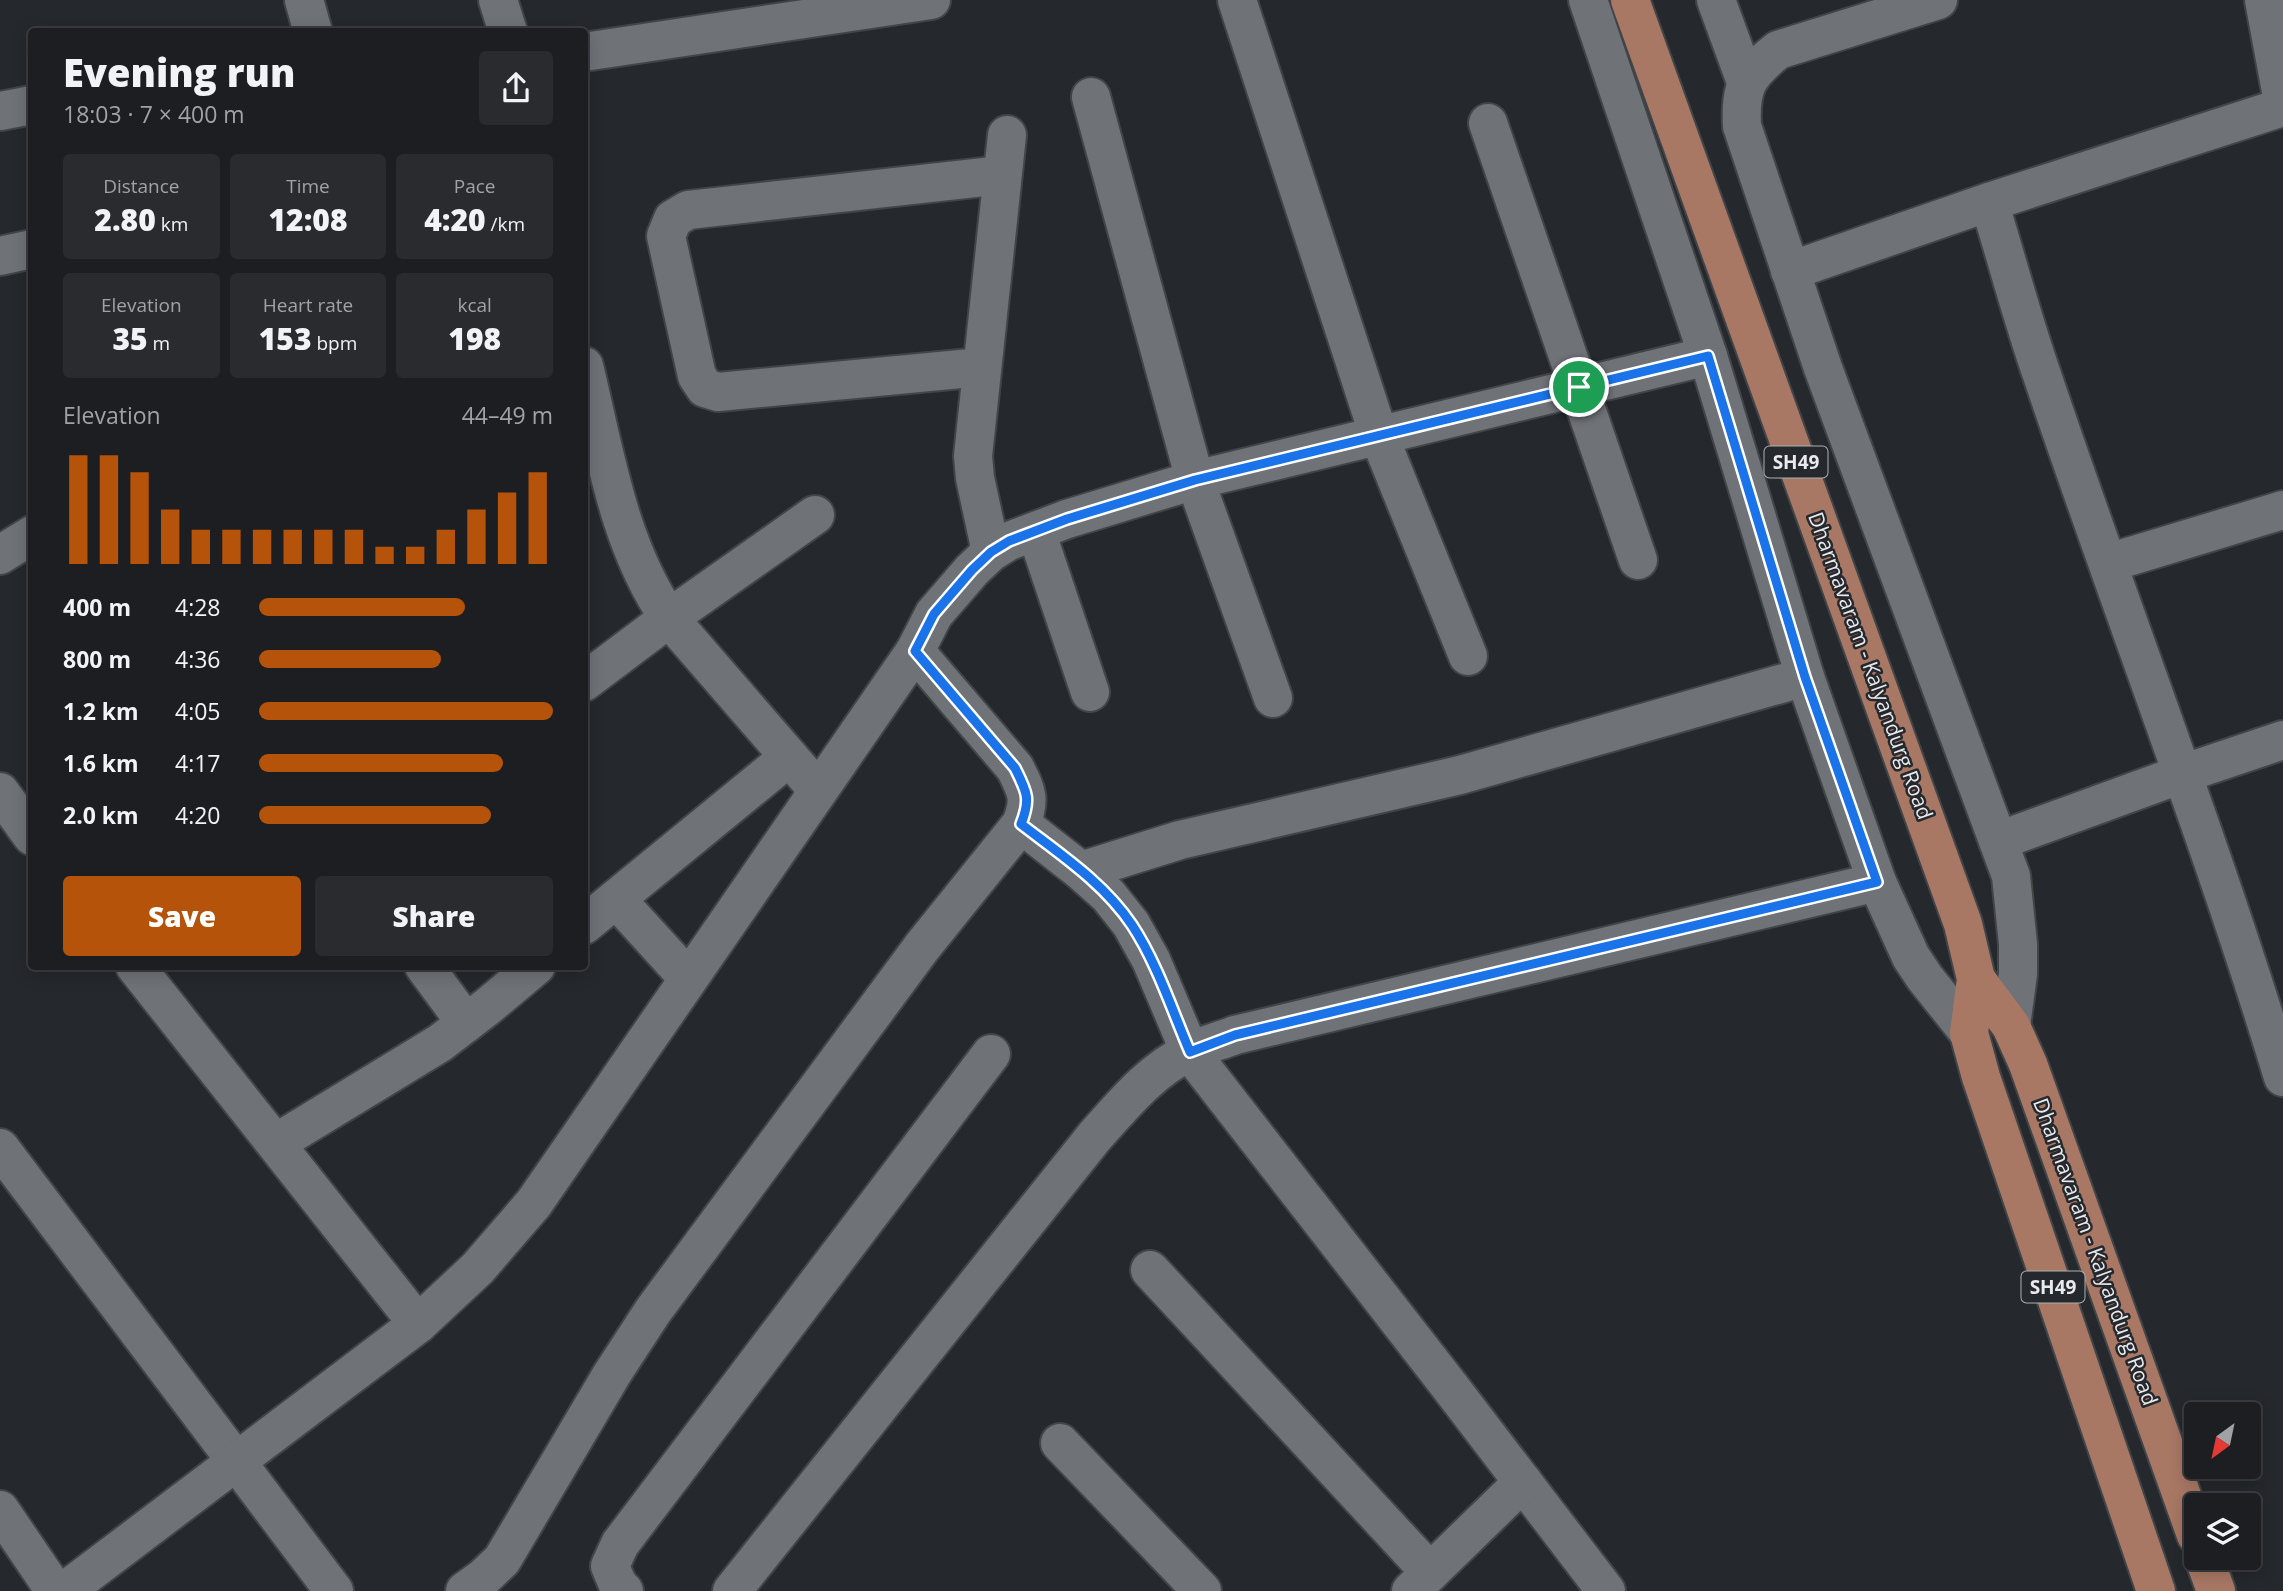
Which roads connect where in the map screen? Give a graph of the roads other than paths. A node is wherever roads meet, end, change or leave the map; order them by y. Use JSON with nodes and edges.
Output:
{"nodes":[{"id":1,"x":304,"y":0,"type":"edge"},
{"id":2,"x":498,"y":0,"type":"edge"},
{"id":3,"x":931,"y":0,"type":"edge"},
{"id":4,"x":1237,"y":0,"type":"edge"},
{"id":5,"x":1588,"y":0,"type":"edge"},
{"id":6,"x":1630,"y":0,"type":"edge"},
{"id":7,"x":1716,"y":0,"type":"edge"},
{"id":8,"x":1938,"y":0,"type":"edge"},
{"id":9,"x":2264,"y":0,"type":"edge"},
{"id":10,"x":312,"y":28,"type":"edge"},
{"id":11,"x":507,"y":28,"type":"edge"},
{"id":12,"x":588,"y":51,"type":"edge"},
{"id":13,"x":1746,"y":82,"type":"junction"},
{"id":14,"x":1091,"y":97,"type":"dead end"},
{"id":15,"x":2283,"y":104,"type":"edge"},
{"id":16,"x":28,"y":106,"type":"edge"},
{"id":17,"x":0,"y":111,"type":"edge"},
{"id":18,"x":1488,"y":123,"type":"dead end"},
{"id":19,"x":1007,"y":135,"type":"dead end"},
{"id":20,"x":1002,"y":176,"type":"junction"},
{"id":21,"x":1989,"y":202,"type":"junction"},
{"id":22,"x":28,"y":250,"type":"edge"},
{"id":23,"x":0,"y":256,"type":"edge"},
{"id":24,"x":1790,"y":271,"type":"junction"},
{"id":25,"x":1708,"y":356,"type":"junction"},
{"id":26,"x":982,"y":368,"type":"junction"},
{"id":27,"x":588,"y":382,"type":"edge"},
{"id":28,"x":1579,"y":387,"type":"junction"},
{"id":29,"x":1379,"y":436,"type":"junction"},
{"id":30,"x":1195,"y":480,"type":"junction"},
{"id":31,"x":2283,"y":510,"type":"edge"},
{"id":32,"x":815,"y":515,"type":"dead end"},
{"id":33,"x":1035,"y":531,"type":"junction"},
{"id":34,"x":28,"y":538,"type":"edge"},
{"id":35,"x":991,"y":552,"type":"junction"},
{"id":36,"x":0,"y":555,"type":"edge"},
{"id":37,"x":1638,"y":560,"type":"dead end"},
{"id":38,"x":2108,"y":563,"type":"junction"},
{"id":39,"x":669,"y":618,"type":"junction"},
{"id":40,"x":915,"y":651,"type":"junction"},
{"id":41,"x":1468,"y":656,"type":"dead end"},
{"id":42,"x":1805,"y":677,"type":"junction"},
{"id":43,"x":588,"y":679,"type":"edge"},
{"id":44,"x":1090,"y":692,"type":"dead end"},
{"id":45,"x":1273,"y":698,"type":"dead end"},
{"id":46,"x":2283,"y":740,"type":"edge"},
{"id":47,"x":789,"y":757,"type":"junction"},
{"id":48,"x":2182,"y":774,"type":"junction"},
{"id":49,"x":817,"y":789,"type":"junction"},
{"id":50,"x":0,"y":792,"type":"edge"},
{"id":51,"x":1021,"y":824,"type":"junction"},
{"id":52,"x":28,"y":830,"type":"edge"},
{"id":53,"x":1998,"y":841,"type":"junction"},
{"id":54,"x":1081,"y":870,"type":"junction"},
{"id":55,"x":1877,"y":882,"type":"junction"},
{"id":56,"x":616,"y":899,"type":"junction"},
{"id":57,"x":588,"y":922,"type":"edge"},
{"id":58,"x":138,"y":970,"type":"edge"},
{"id":59,"x":427,"y":970,"type":"edge"},
{"id":60,"x":531,"y":970,"type":"edge"},
{"id":61,"x":688,"y":978,"type":"junction"},
{"id":62,"x":1976,"y":979,"type":"junction"},
{"id":63,"x":2271,"y":990,"type":"edge"},
{"id":64,"x":466,"y":1023,"type":"junction"},
{"id":65,"x":2011,"y":1026,"type":"junction"},
{"id":66,"x":1969,"y":1033,"type":"junction"},
{"id":67,"x":1190,"y":1052,"type":"junction"},
{"id":68,"x":991,"y":1054,"type":"dead end"},
{"id":69,"x":2283,"y":1077,"type":"edge"},
{"id":70,"x":276,"y":1143,"type":"junction"},
{"id":71,"x":0,"y":1148,"type":"edge"},
{"id":72,"x":1150,"y":1270,"type":"dead end"},
{"id":73,"x":418,"y":1324,"type":"junction"},
{"id":74,"x":1060,"y":1443,"type":"dead end"},
{"id":75,"x":237,"y":1461,"type":"junction"},
{"id":76,"x":1523,"y":1482,"type":"junction"},
{"id":77,"x":2184,"y":1501,"type":"edge"},
{"id":78,"x":0,"y":1510,"type":"edge"},
{"id":79,"x":2208,"y":1570,"type":"edge"},
{"id":80,"x":1420,"y":1581,"type":"edge"},
{"id":81,"x":55,"y":1591,"type":"edge"},
{"id":82,"x":65,"y":1591,"type":"edge"},
{"id":83,"x":334,"y":1591,"type":"edge"},
{"id":84,"x":465,"y":1591,"type":"edge"},
{"id":85,"x":624,"y":1591,"type":"edge"},
{"id":86,"x":732,"y":1591,"type":"edge"},
{"id":87,"x":1202,"y":1591,"type":"edge"},
{"id":88,"x":1606,"y":1591,"type":"edge"},
{"id":89,"x":2156,"y":1591,"type":"edge"},
{"id":90,"x":2216,"y":1591,"type":"edge"}],
"edges":[{"from":1,"to":10,"type":"street"},
{"from":2,"to":11,"type":"street"},
{"from":3,"to":12,"type":"street"},
{"from":4,"to":29,"type":"street"},
{"from":5,"to":25,"type":"street"},
{"from":6,"to":62,"type":"main road","name":"Dharmavaram - Kalyandurg Road","number":"SH49"},
{"from":7,"to":13,"type":"street"},
{"from":8,"to":13,"type":"street"},
{"from":9,"to":15,"type":"street"},
{"from":13,"to":24,"type":"street"},
{"from":14,"to":30,"type":"street"},
{"from":15,"to":21,"type":"street"},
{"from":16,"to":17,"type":"street"},
{"from":18,"to":28,"type":"street"},
{"from":19,"to":20,"type":"street"},
{"from":20,"to":26,"type":"street"},
{"from":20,"to":26,"type":"street"},
{"from":21,"to":24,"type":"street"},
{"from":21,"to":38,"type":"street"},
{"from":22,"to":23,"type":"street"},
{"from":24,"to":53,"type":"street"},
{"from":25,"to":28,"type":"street"},
{"from":25,"to":42,"type":"street"},
{"from":26,"to":35,"type":"street"},
{"from":27,"to":39,"type":"street"},
{"from":28,"to":29,"type":"street"},
{"from":28,"to":37,"type":"street"},
{"from":29,"to":30,"type":"street"},
{"from":29,"to":41,"type":"street"},
{"from":30,"to":33,"type":"street"},
{"from":30,"to":45,"type":"street"},
{"from":31,"to":38,"type":"street"},
{"from":32,"to":39,"type":"street"},
{"from":33,"to":35,"type":"street"},
{"from":33,"to":44,"type":"street"},
{"from":34,"to":36,"type":"street"},
{"from":35,"to":40,"type":"street"},
{"from":38,"to":48,"type":"street"},
{"from":39,"to":43,"type":"street"},
{"from":39,"to":47,"type":"street"},
{"from":40,"to":49,"type":"street"},
{"from":40,"to":51,"type":"street"},
{"from":42,"to":54,"type":"street"},
{"from":42,"to":55,"type":"street"},
{"from":46,"to":48,"type":"street"},
{"from":47,"to":49,"type":"street"},
{"from":47,"to":56,"type":"street"},
{"from":48,"to":53,"type":"street"},
{"from":48,"to":63,"type":"street"},
{"from":49,"to":61,"type":"street"},
{"from":50,"to":52,"type":"street"},
{"from":51,"to":54,"type":"street"},
{"from":51,"to":84,"type":"street"},
{"from":53,"to":65,"type":"street"},
{"from":54,"to":67,"type":"street"},
{"from":55,"to":66,"type":"street"},
{"from":55,"to":67,"type":"street"},
{"from":56,"to":57,"type":"street"},
{"from":56,"to":61,"type":"street"},
{"from":58,"to":70,"type":"street"},
{"from":59,"to":64,"type":"street"},
{"from":60,"to":64,"type":"street"},
{"from":61,"to":73,"type":"street"},
{"from":62,"to":65,"type":"main road","name":"Dharmavaram - Kalyandurg Road","number":"SH49"},
{"from":62,"to":66,"type":"main road","name":"Dharmavaram - Kalyandurg Road","number":"SH49"},
{"from":63,"to":69,"type":"street"},
{"from":64,"to":70,"type":"street"},
{"from":65,"to":77,"type":"main road","name":"Dharmavaram - Kalyandurg Road","number":"SH49"},
{"from":66,"to":89,"type":"main road","name":"Dharmavaram - Kalyandurg Road","number":"SH49"},
{"from":67,"to":76,"type":"street"},
{"from":67,"to":86,"type":"street"},
{"from":68,"to":85,"type":"street"},
{"from":70,"to":73,"type":"street"},
{"from":71,"to":75,"type":"street"},
{"from":72,"to":80,"type":"street"},
{"from":73,"to":75,"type":"street"},
{"from":74,"to":87,"type":"street"},
{"from":75,"to":82,"type":"street"},
{"from":75,"to":83,"type":"street"},
{"from":76,"to":80,"type":"street"},
{"from":76,"to":88,"type":"street"},
{"from":78,"to":81,"type":"street"},
{"from":79,"to":90,"type":"main road"}]}
